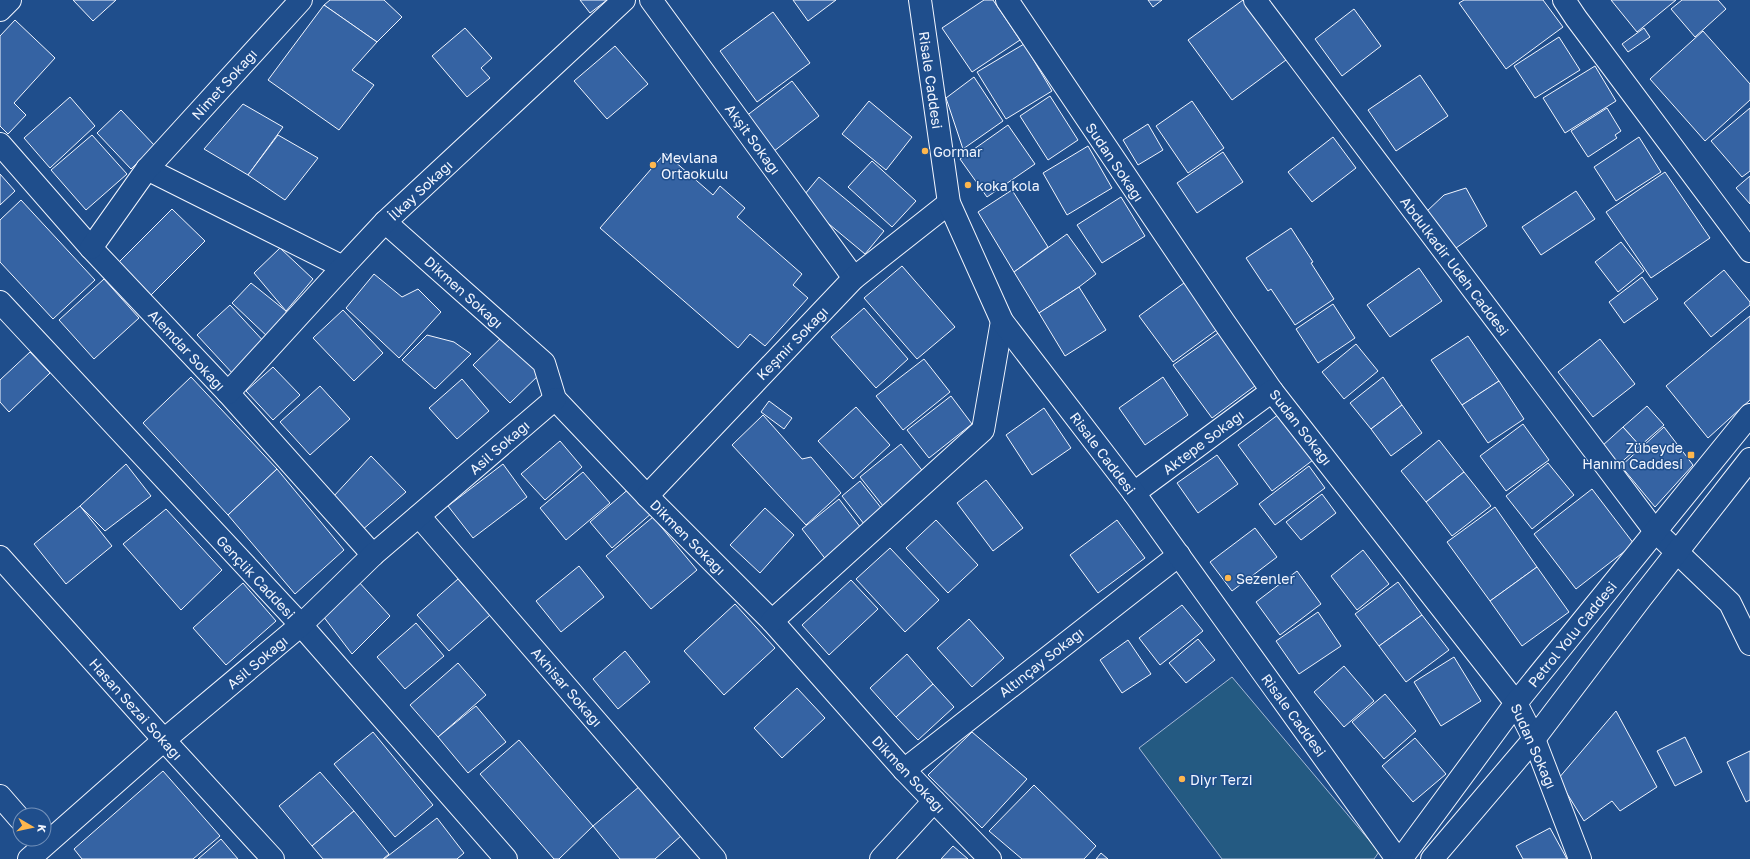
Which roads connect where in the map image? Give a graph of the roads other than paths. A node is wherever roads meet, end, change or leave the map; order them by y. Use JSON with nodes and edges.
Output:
{"nodes":[{"id":1,"x":10,"y":0,"type":"edge"},
{"id":2,"x":301,"y":0,"type":"edge"},
{"id":3,"x":624,"y":0,"type":"edge"},
{"id":4,"x":651,"y":0,"type":"edge"},
{"id":5,"x":920,"y":0,"type":"edge"},
{"id":6,"x":1006,"y":0,"type":"edge"},
{"id":7,"x":1255,"y":0,"type":"edge"},
{"id":8,"x":1564,"y":0,"type":"edge"},
{"id":9,"x":0,"y":10,"type":"edge"},
{"id":10,"x":0,"y":144,"type":"edge"},
{"id":11,"x":147,"y":168,"type":"junction"},
{"id":12,"x":949,"y":203,"type":"junction"},
{"id":13,"x":385,"y":222,"type":"junction"},
{"id":14,"x":91,"y":248,"type":"junction"},
{"id":15,"x":1750,"y":251,"type":"edge"},
{"id":16,"x":343,"y":267,"type":"junction"},
{"id":17,"x":854,"y":278,"type":"junction"},
{"id":18,"x":0,"y":302,"type":"edge"},
{"id":19,"x":1002,"y":320,"type":"junction"},
{"id":20,"x":1272,"y":391,"type":"junction"},
{"id":21,"x":228,"y":393,"type":"junction"},
{"id":22,"x":555,"y":399,"type":"junction"},
{"id":23,"x":1750,"y":415,"type":"edge"},
{"id":24,"x":1750,"y":459,"type":"edge"},
{"id":25,"x":1134,"y":493,"type":"junction"},
{"id":26,"x":647,"y":496,"type":"junction"},
{"id":27,"x":419,"y":516,"type":"junction"},
{"id":28,"x":1655,"y":531,"type":"junction"},
{"id":29,"x":1676,"y":552,"type":"junction"},
{"id":30,"x":373,"y":555,"type":"junction"},
{"id":31,"x":1178,"y":555,"type":"junction"},
{"id":32,"x":0,"y":557,"type":"edge"},
{"id":33,"x":772,"y":621,"type":"junction"},
{"id":34,"x":301,"y":625,"type":"junction"},
{"id":35,"x":1750,"y":644,"type":"edge"},
{"id":36,"x":1516,"y":703,"type":"junction"},
{"id":37,"x":1534,"y":738,"type":"junction"},
{"id":38,"x":164,"y":740,"type":"junction"},
{"id":39,"x":904,"y":770,"type":"junction"},
{"id":40,"x":0,"y":796,"type":"edge"},
{"id":41,"x":934,"y":801,"type":"junction"},
{"id":42,"x":12,"y":810,"type":"edge"},
{"id":43,"x":41,"y":851,"type":"edge"},
{"id":44,"x":273,"y":859,"type":"edge"},
{"id":45,"x":506,"y":859,"type":"edge"},
{"id":46,"x":715,"y":859,"type":"edge"},
{"id":47,"x":881,"y":859,"type":"edge"},
{"id":48,"x":990,"y":859,"type":"edge"},
{"id":49,"x":1397,"y":859,"type":"edge"},
{"id":50,"x":1401,"y":859,"type":"edge"},
{"id":51,"x":1432,"y":859,"type":"edge"},
{"id":52,"x":1580,"y":859,"type":"edge"}],
"edges":[{"from":1,"to":9,"type":"street"},
{"from":2,"to":11,"type":"street","name":"Nimet Sokağı"},
{"from":3,"to":13,"type":"street","name":"İlkay Sokağı"},
{"from":4,"to":17,"type":"street","name":"Akşit Sokağı"},
{"from":5,"to":12,"type":"street","name":"Risale Caddesi"},
{"from":6,"to":20,"type":"street","name":"Sudan Sokağı"},
{"from":7,"to":28,"type":"street","name":"Abdulkadir Udeh Caddesi"},
{"from":8,"to":15,"type":"street"},
{"from":10,"to":14,"type":"street","name":"Alemdar Sokağı"},
{"from":11,"to":14,"type":"street","name":"Nimet Sokağı"},
{"from":11,"to":16,"type":"street"},
{"from":12,"to":17,"type":"street","name":"Keşmir Sokağı"},
{"from":12,"to":19,"type":"street","name":"Risale Caddesi"},
{"from":13,"to":16,"type":"street","name":"İlkay Sokağı"},
{"from":13,"to":22,"type":"street","name":"Dikmen Sokağı"},
{"from":14,"to":21,"type":"street","name":"Alemdar Sokağı"},
{"from":16,"to":21,"type":"street","name":"İlkay Sokağı"},
{"from":17,"to":26,"type":"street","name":"Keşmir Sokağı"},
{"from":18,"to":34,"type":"street","name":"Gençlik Caddesi"},
{"from":19,"to":25,"type":"street","name":"Risale Caddesi"},
{"from":19,"to":33,"type":"street"},
{"from":20,"to":25,"type":"street","name":"Aktepe Sokağı"},
{"from":20,"to":36,"type":"street","name":"Sudan Sokağı"},
{"from":21,"to":30,"type":"street","name":"Alemdar Sokağı"},
{"from":22,"to":26,"type":"street","name":"Dikmen Sokağı"},
{"from":22,"to":27,"type":"street","name":"Asil Sokağı"},
{"from":23,"to":28,"type":"street","name":"Petrol Yolu Caddesi"},
{"from":24,"to":29,"type":"street"},
{"from":25,"to":31,"type":"street","name":"Risale Caddesi"},
{"from":26,"to":33,"type":"street","name":"Dikmen Sokağı"},
{"from":27,"to":30,"type":"street","name":"Asil Sokağı"},
{"from":27,"to":46,"type":"street","name":"Akhisar Sokağı"},
{"from":28,"to":29,"type":"street","name":"Abdulkadir Udeh Caddesi"},
{"from":28,"to":36,"type":"street","name":"Petrol Yolu Caddesi"},
{"from":29,"to":35,"type":"street","name":"Abdulkadir Udeh Caddesi"},
{"from":29,"to":37,"type":"street"},
{"from":30,"to":34,"type":"street","name":"Asil Sokağı"},
{"from":31,"to":39,"type":"street","name":"Altınçay Sokağı"},
{"from":31,"to":49,"type":"street","name":"Risale Caddesi"},
{"from":32,"to":38,"type":"street","name":"Hasan Sezai Sokağı"},
{"from":33,"to":39,"type":"street","name":"Dikmen Sokağı"},
{"from":34,"to":38,"type":"street","name":"Asil Sokağı"},
{"from":34,"to":45,"type":"street","name":"Gençlik Caddesi"},
{"from":36,"to":37,"type":"street","name":"Sudan Sokağı"},
{"from":36,"to":50,"type":"street","name":"Petrol Yolu Caddesi"},
{"from":37,"to":51,"type":"street"},
{"from":37,"to":52,"type":"street","name":"Sudan Sokağı"},
{"from":38,"to":43,"type":"street","name":"Asil Sokağı"},
{"from":38,"to":44,"type":"street","name":"Hasan Sezai Sokağı"},
{"from":39,"to":41,"type":"street","name":"Dikmen Sokağı"},
{"from":40,"to":42,"type":"street"},
{"from":41,"to":47,"type":"street"},
{"from":41,"to":48,"type":"street","name":"Dikmen Sokağı"}]}
